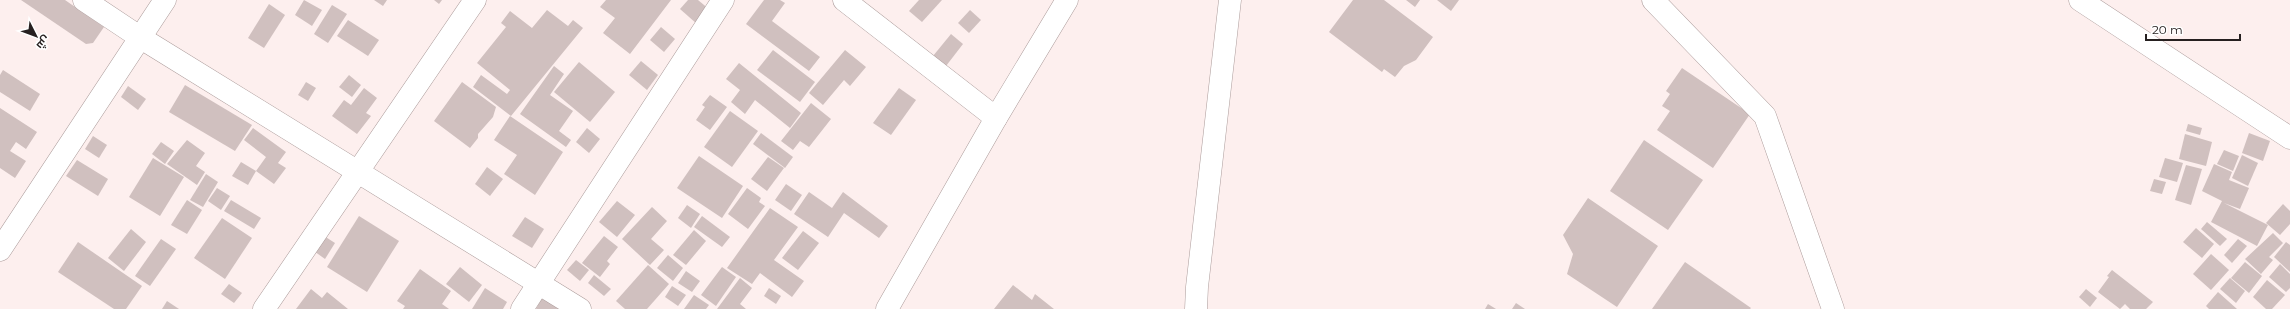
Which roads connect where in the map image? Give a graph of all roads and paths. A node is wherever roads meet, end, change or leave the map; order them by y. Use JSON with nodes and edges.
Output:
{"nodes":[{"id":1,"x":84,"y":0,"type":"edge"},
{"id":2,"x":165,"y":0,"type":"edge"},
{"id":3,"x":475,"y":0,"type":"edge"},
{"id":4,"x":724,"y":0,"type":"edge"},
{"id":5,"x":844,"y":0,"type":"edge"},
{"id":6,"x":1067,"y":0,"type":"edge"},
{"id":7,"x":1230,"y":0,"type":"edge"},
{"id":8,"x":1653,"y":0,"type":"edge"},
{"id":9,"x":2080,"y":0,"type":"edge"},
{"id":10,"x":141,"y":38,"type":"junction"},
{"id":11,"x":996,"y":118,"type":"junction"},
{"id":12,"x":2290,"y":138,"type":"edge"},
{"id":13,"x":358,"y":171,"type":"junction"},
{"id":14,"x":0,"y":250,"type":"edge"},
{"id":15,"x":540,"y":283,"type":"junction"},
{"id":16,"x":264,"y":309,"type":"edge"},
{"id":17,"x":522,"y":309,"type":"edge"},
{"id":18,"x":580,"y":309,"type":"edge"},
{"id":19,"x":887,"y":309,"type":"edge"},
{"id":20,"x":1196,"y":309,"type":"edge"},
{"id":21,"x":1833,"y":309,"type":"edge"}],
"edges":[{"from":1,"to":10,"type":"street"},
{"from":2,"to":10,"type":"street"},
{"from":3,"to":13,"type":"street"},
{"from":4,"to":15,"type":"street"},
{"from":5,"to":11,"type":"street"},
{"from":6,"to":11,"type":"street"},
{"from":7,"to":20,"type":"street"},
{"from":8,"to":21,"type":"street"},
{"from":9,"to":12,"type":"street"},
{"from":10,"to":13,"type":"street"},
{"from":10,"to":14,"type":"street"},
{"from":11,"to":19,"type":"street"},
{"from":13,"to":15,"type":"street"},
{"from":13,"to":16,"type":"street"},
{"from":15,"to":17,"type":"street"},
{"from":15,"to":18,"type":"street"}]}
